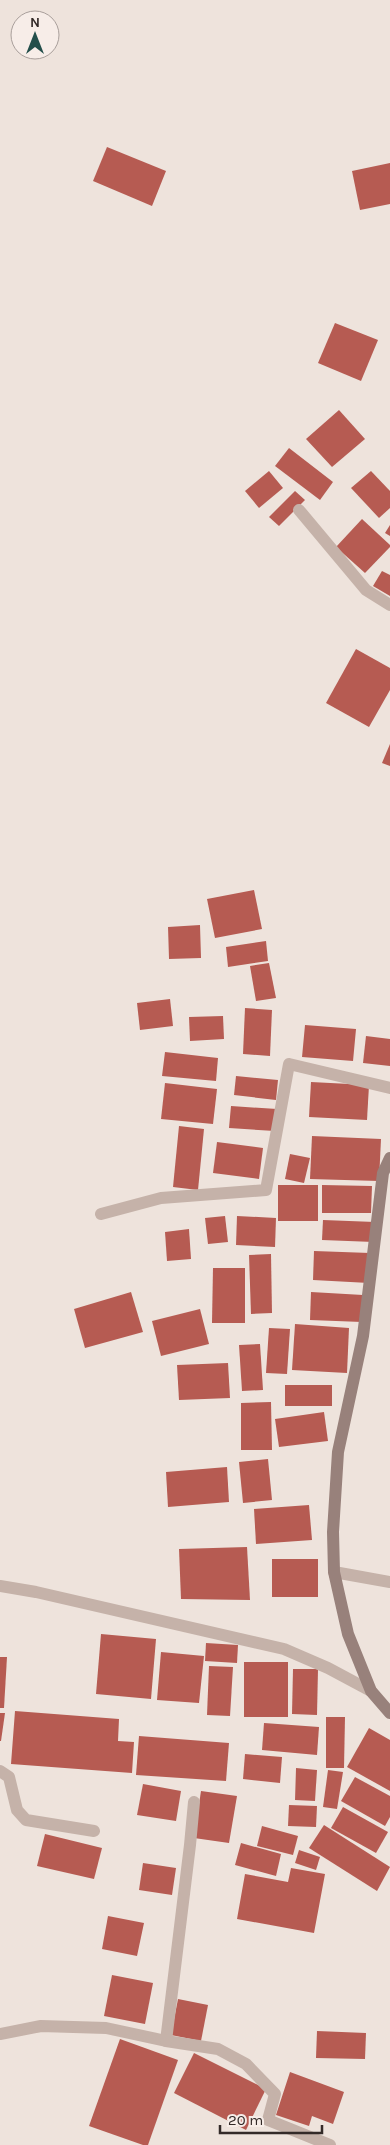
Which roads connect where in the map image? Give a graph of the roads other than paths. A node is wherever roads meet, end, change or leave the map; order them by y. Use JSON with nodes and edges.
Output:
{"nodes":[{"id":1,"x":300,"y":510,"type":"dead end"},
{"id":2,"x":390,"y":605,"type":"edge"},
{"id":3,"x":390,"y":1088,"type":"edge"},
{"id":4,"x":390,"y":1158,"type":"edge"},
{"id":5,"x":101,"y":1214,"type":"dead end"},
{"id":6,"x":334,"y":1572,"type":"junction"},
{"id":7,"x":390,"y":1582,"type":"edge"},
{"id":8,"x":0,"y":1586,"type":"edge"},
{"id":9,"x":371,"y":1691,"type":"junction"},
{"id":10,"x":390,"y":1713,"type":"edge"},
{"id":11,"x":0,"y":1771,"type":"edge"},
{"id":12,"x":194,"y":1802,"type":"dead end"},
{"id":13,"x":94,"y":1831,"type":"dead end"},
{"id":14,"x":0,"y":2034,"type":"edge"},
{"id":15,"x":166,"y":2041,"type":"junction"},
{"id":16,"x":330,"y":2145,"type":"edge"}],
"edges":[{"from":1,"to":2,"type":"street"},
{"from":3,"to":5,"type":"street"},
{"from":4,"to":6,"type":"street"},
{"from":6,"to":7,"type":"street"},
{"from":6,"to":9,"type":"street"},
{"from":8,"to":9,"type":"street"},
{"from":9,"to":10,"type":"street"},
{"from":11,"to":13,"type":"street"},
{"from":12,"to":15,"type":"street"},
{"from":14,"to":15,"type":"street"},
{"from":15,"to":16,"type":"street"}]}
